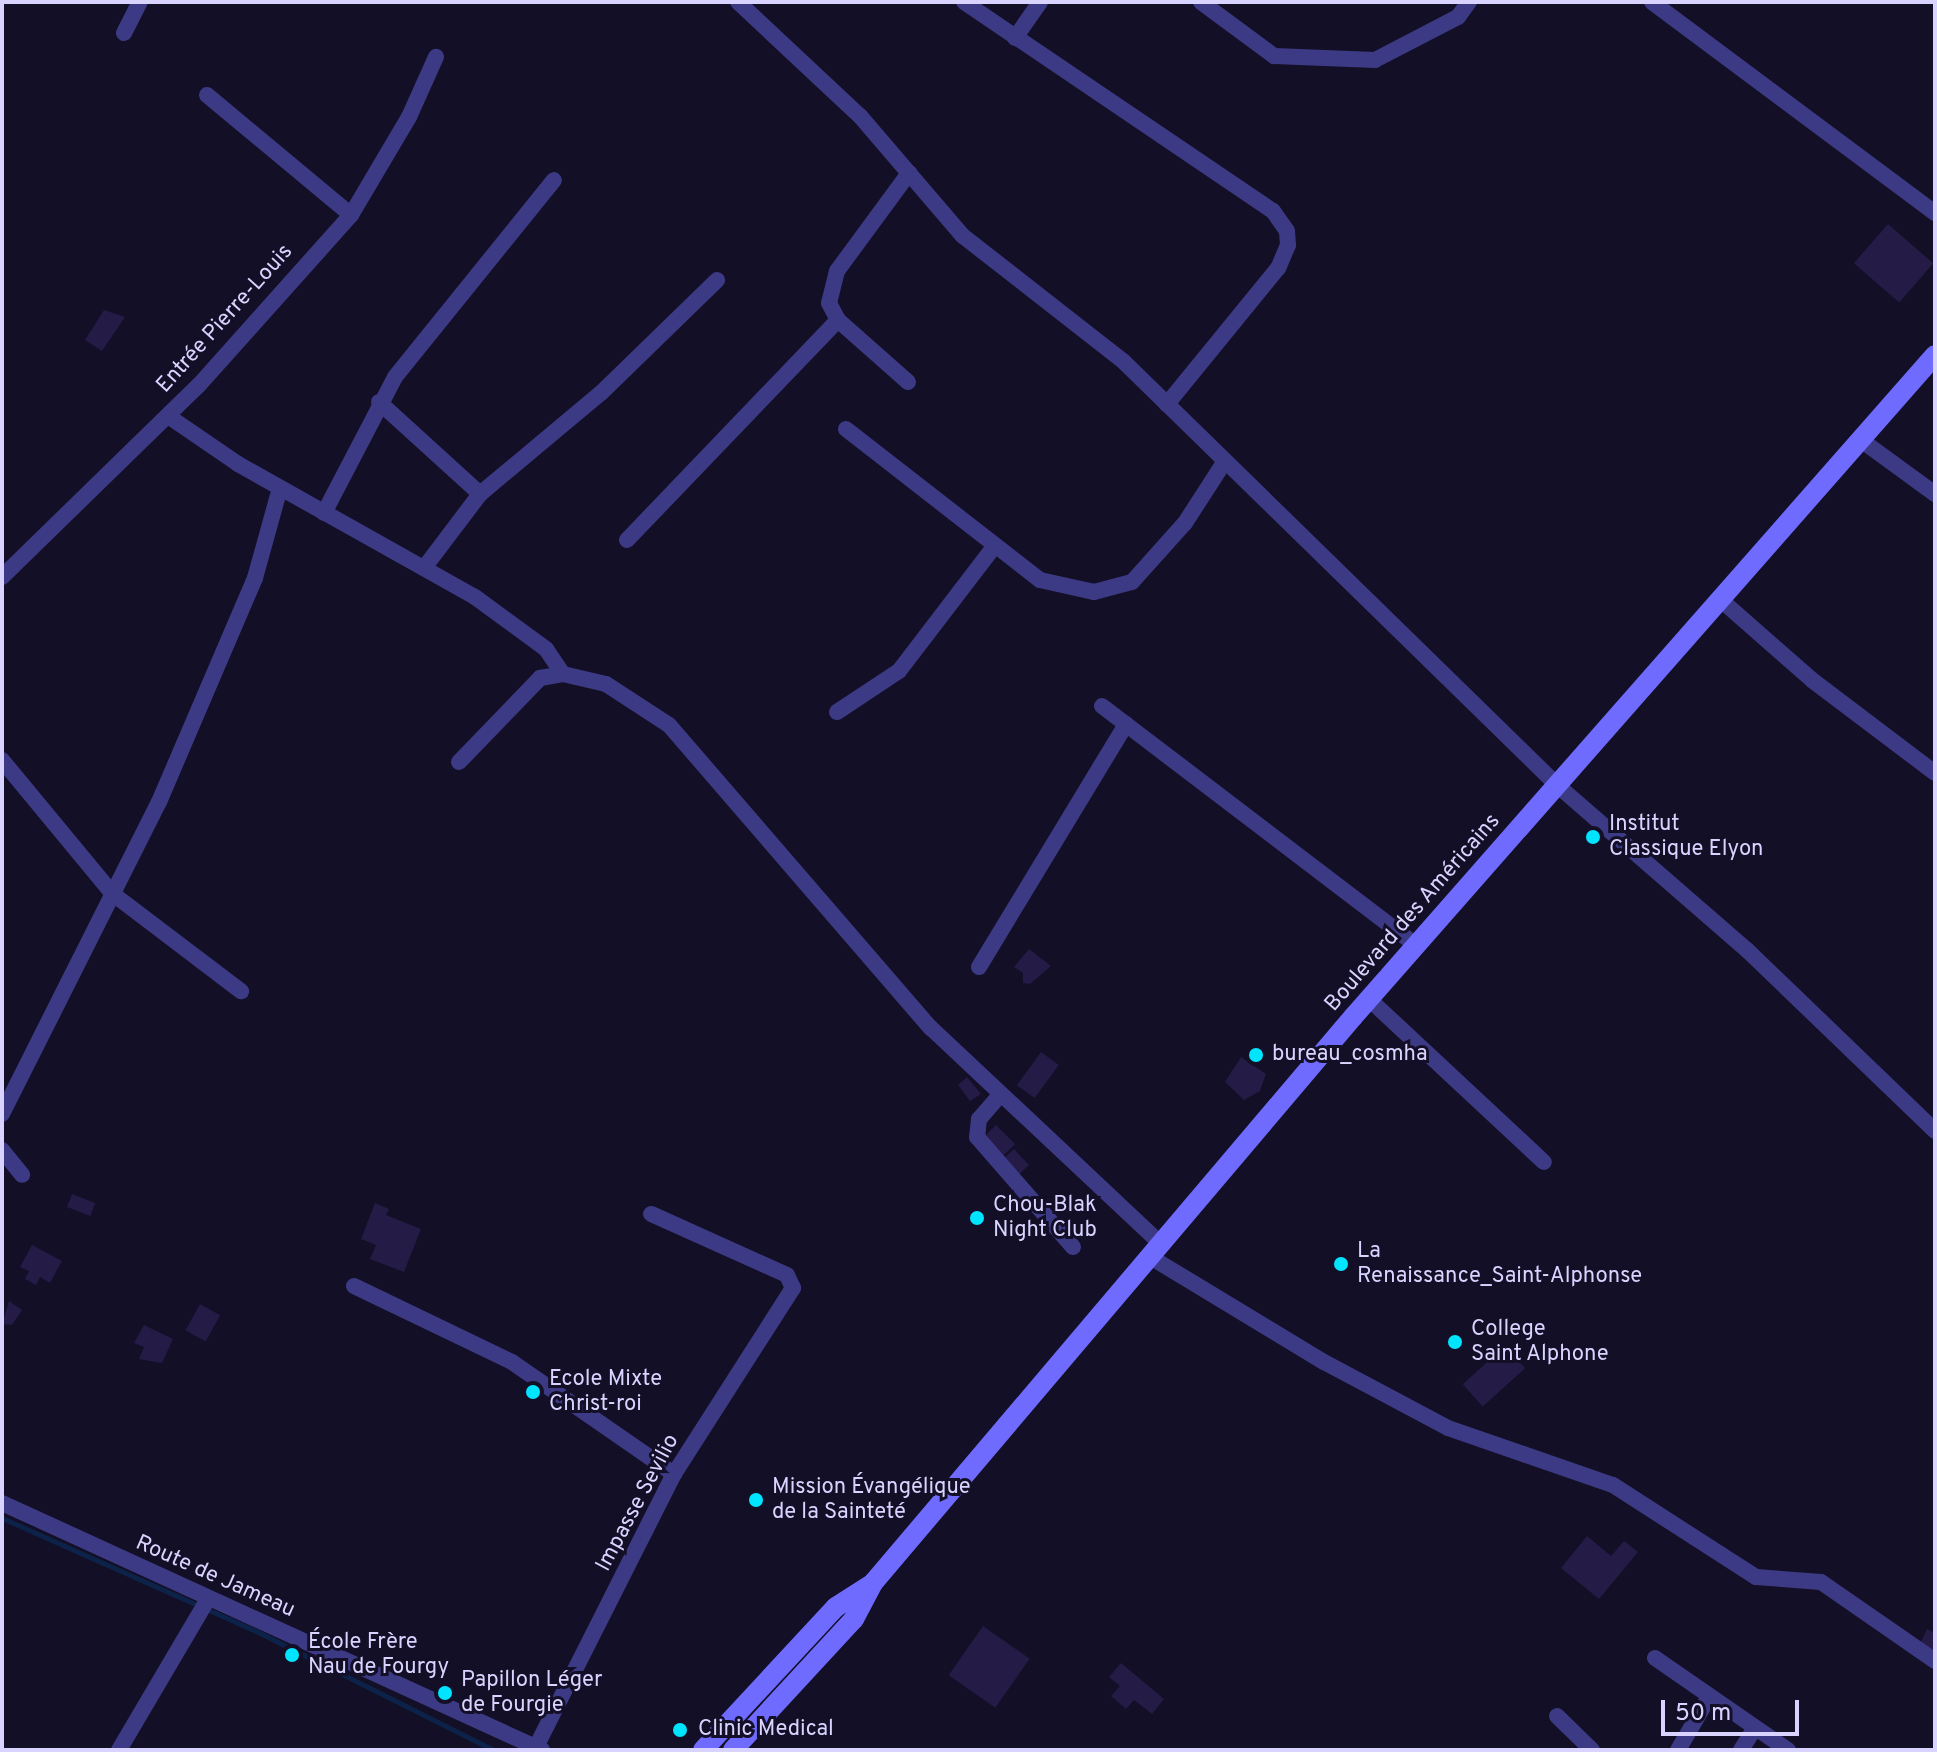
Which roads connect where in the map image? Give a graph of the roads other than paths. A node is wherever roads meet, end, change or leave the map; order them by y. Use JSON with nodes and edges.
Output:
{"nodes":[{"id":1,"x":140,"y":2,"type":"edge"},
{"id":2,"x":738,"y":2,"type":"edge"},
{"id":3,"x":964,"y":2,"type":"edge"},
{"id":4,"x":1040,"y":2,"type":"edge"},
{"id":5,"x":1201,"y":2,"type":"edge"},
{"id":6,"x":1469,"y":2,"type":"edge"},
{"id":7,"x":1652,"y":2,"type":"edge"},
{"id":8,"x":124,"y":33,"type":"dead end"},
{"id":9,"x":1015,"y":38,"type":"junction"},
{"id":10,"x":436,"y":57,"type":"dead end"},
{"id":11,"x":207,"y":95,"type":"dead end"},
{"id":12,"x":909,"y":173,"type":"junction"},
{"id":13,"x":554,"y":180,"type":"dead end"},
{"id":14,"x":1935,"y":213,"type":"edge"},
{"id":15,"x":351,"y":215,"type":"junction"},
{"id":16,"x":717,"y":280,"type":"dead end"},
{"id":17,"x":838,"y":320,"type":"junction"},
{"id":18,"x":1935,"y":355,"type":"edge"},
{"id":19,"x":908,"y":382,"type":"dead end"},
{"id":20,"x":379,"y":402,"type":"junction"},
{"id":21,"x":1167,"y":404,"type":"junction"},
{"id":22,"x":168,"y":416,"type":"junction"},
{"id":23,"x":846,"y":429,"type":"dead end"},
{"id":24,"x":1861,"y":440,"type":"junction"},
{"id":25,"x":1225,"y":461,"type":"junction"},
{"id":26,"x":280,"y":488,"type":"junction"},
{"id":27,"x":480,"y":494,"type":"junction"},
{"id":28,"x":1935,"y":494,"type":"edge"},
{"id":29,"x":324,"y":513,"type":"junction"},
{"id":30,"x":627,"y":540,"type":"dead end"},
{"id":31,"x":993,"y":548,"type":"junction"},
{"id":32,"x":424,"y":568,"type":"junction"},
{"id":33,"x":2,"y":577,"type":"edge"},
{"id":34,"x":1721,"y":600,"type":"junction"},
{"id":35,"x":563,"y":674,"type":"junction"},
{"id":36,"x":1102,"y":706,"type":"dead end"},
{"id":37,"x":837,"y":712,"type":"dead end"},
{"id":38,"x":1126,"y":724,"type":"junction"},
{"id":39,"x":2,"y":760,"type":"edge"},
{"id":40,"x":459,"y":762,"type":"dead end"},
{"id":41,"x":1935,"y":773,"type":"edge"},
{"id":42,"x":1557,"y":785,"type":"junction"},
{"id":43,"x":113,"y":894,"type":"junction"},
{"id":44,"x":1416,"y":945,"type":"junction"},
{"id":45,"x":979,"y":967,"type":"dead end"},
{"id":46,"x":241,"y":991,"type":"dead end"},
{"id":47,"x":1369,"y":999,"type":"junction"},
{"id":48,"x":1000,"y":1095,"type":"junction"},
{"id":49,"x":2,"y":1114,"type":"edge"},
{"id":50,"x":1935,"y":1131,"type":"edge"},
{"id":51,"x":2,"y":1150,"type":"edge"},
{"id":52,"x":1544,"y":1162,"type":"dead end"},
{"id":53,"x":22,"y":1175,"type":"dead end"},
{"id":54,"x":651,"y":1214,"type":"dead end"},
{"id":55,"x":1073,"y":1247,"type":"dead end"},
{"id":56,"x":1157,"y":1251,"type":"junction"},
{"id":57,"x":354,"y":1286,"type":"dead end"},
{"id":58,"x":674,"y":1474,"type":"junction"},
{"id":59,"x":2,"y":1503,"type":"edge"},
{"id":60,"x":873,"y":1583,"type":"junction"},
{"id":61,"x":208,"y":1599,"type":"junction"},
{"id":62,"x":1655,"y":1658,"type":"dead end"},
{"id":63,"x":1935,"y":1661,"type":"edge"},
{"id":64,"x":1709,"y":1697,"type":"junction"},
{"id":65,"x":1557,"y":1716,"type":"dead end"},
{"id":66,"x":1755,"y":1728,"type":"junction"},
{"id":67,"x":539,"y":1749,"type":"edge"},
{"id":68,"x":119,"y":1750,"type":"edge"},
{"id":69,"x":703,"y":1750,"type":"edge"},
{"id":70,"x":733,"y":1750,"type":"edge"},
{"id":71,"x":1592,"y":1750,"type":"edge"},
{"id":72,"x":1678,"y":1750,"type":"edge"},
{"id":73,"x":1741,"y":1750,"type":"edge"},
{"id":74,"x":1788,"y":1750,"type":"edge"}],
"edges":[{"from":1,"to":8,"type":"street"},
{"from":2,"to":12,"type":"street"},
{"from":3,"to":9,"type":"street"},
{"from":4,"to":9,"type":"street"},
{"from":5,"to":6,"type":"street"},
{"from":7,"to":14,"type":"street"},
{"from":9,"to":21,"type":"street"},
{"from":10,"to":15,"type":"street","name":"Entrée Pierre-Louis"},
{"from":11,"to":15,"type":"street"},
{"from":12,"to":17,"type":"street"},
{"from":12,"to":21,"type":"street"},
{"from":13,"to":20,"type":"street"},
{"from":15,"to":22,"type":"street","name":"Entrée Pierre-Louis"},
{"from":16,"to":27,"type":"street"},
{"from":17,"to":19,"type":"street"},
{"from":17,"to":30,"type":"street"},
{"from":18,"to":24,"type":"main road","name":"Boulevard des Américains"},
{"from":20,"to":27,"type":"street"},
{"from":20,"to":29,"type":"street"},
{"from":21,"to":25,"type":"street"},
{"from":22,"to":26,"type":"street"},
{"from":22,"to":33,"type":"street","name":"Entrée Pierre-Louis"},
{"from":23,"to":31,"type":"street"},
{"from":24,"to":28,"type":"street"},
{"from":24,"to":34,"type":"main road","name":"Boulevard des Américains"},
{"from":25,"to":31,"type":"street"},
{"from":25,"to":42,"type":"street"},
{"from":26,"to":29,"type":"street"},
{"from":26,"to":43,"type":"street"},
{"from":27,"to":32,"type":"street"},
{"from":29,"to":32,"type":"street"},
{"from":31,"to":37,"type":"street"},
{"from":32,"to":35,"type":"street"},
{"from":34,"to":41,"type":"street"},
{"from":34,"to":42,"type":"main road","name":"Boulevard des Américains"},
{"from":35,"to":40,"type":"street"},
{"from":35,"to":48,"type":"street"},
{"from":36,"to":38,"type":"street"},
{"from":38,"to":44,"type":"street"},
{"from":38,"to":45,"type":"street"},
{"from":39,"to":43,"type":"street"},
{"from":42,"to":44,"type":"main road","name":"Boulevard des Américains"},
{"from":42,"to":50,"type":"street"},
{"from":43,"to":46,"type":"street"},
{"from":43,"to":49,"type":"street"},
{"from":44,"to":47,"type":"main road","name":"Boulevard des Américains"},
{"from":47,"to":52,"type":"street"},
{"from":47,"to":56,"type":"main road","name":"Boulevard des Américains"},
{"from":48,"to":55,"type":"street"},
{"from":48,"to":56,"type":"street"},
{"from":51,"to":53,"type":"street"},
{"from":54,"to":58,"type":"street","name":"Impasse Sevilio"},
{"from":56,"to":60,"type":"main road","name":"Boulevard des Américains"},
{"from":56,"to":63,"type":"street"},
{"from":57,"to":58,"type":"street"},
{"from":58,"to":67,"type":"street","name":"Impasse Sevilio"},
{"from":59,"to":61,"type":"street","name":"Route de Jameau"},
{"from":60,"to":69,"type":"main road","name":"Boulevard des Américains"},
{"from":60,"to":70,"type":"main road","name":"Boulevard des Américains"},
{"from":61,"to":67,"type":"street","name":"Route de Jameau"},
{"from":61,"to":68,"type":"street"},
{"from":62,"to":64,"type":"street"},
{"from":64,"to":66,"type":"street"},
{"from":64,"to":72,"type":"street"},
{"from":65,"to":71,"type":"street"},
{"from":66,"to":73,"type":"street"},
{"from":66,"to":74,"type":"street"}]}
